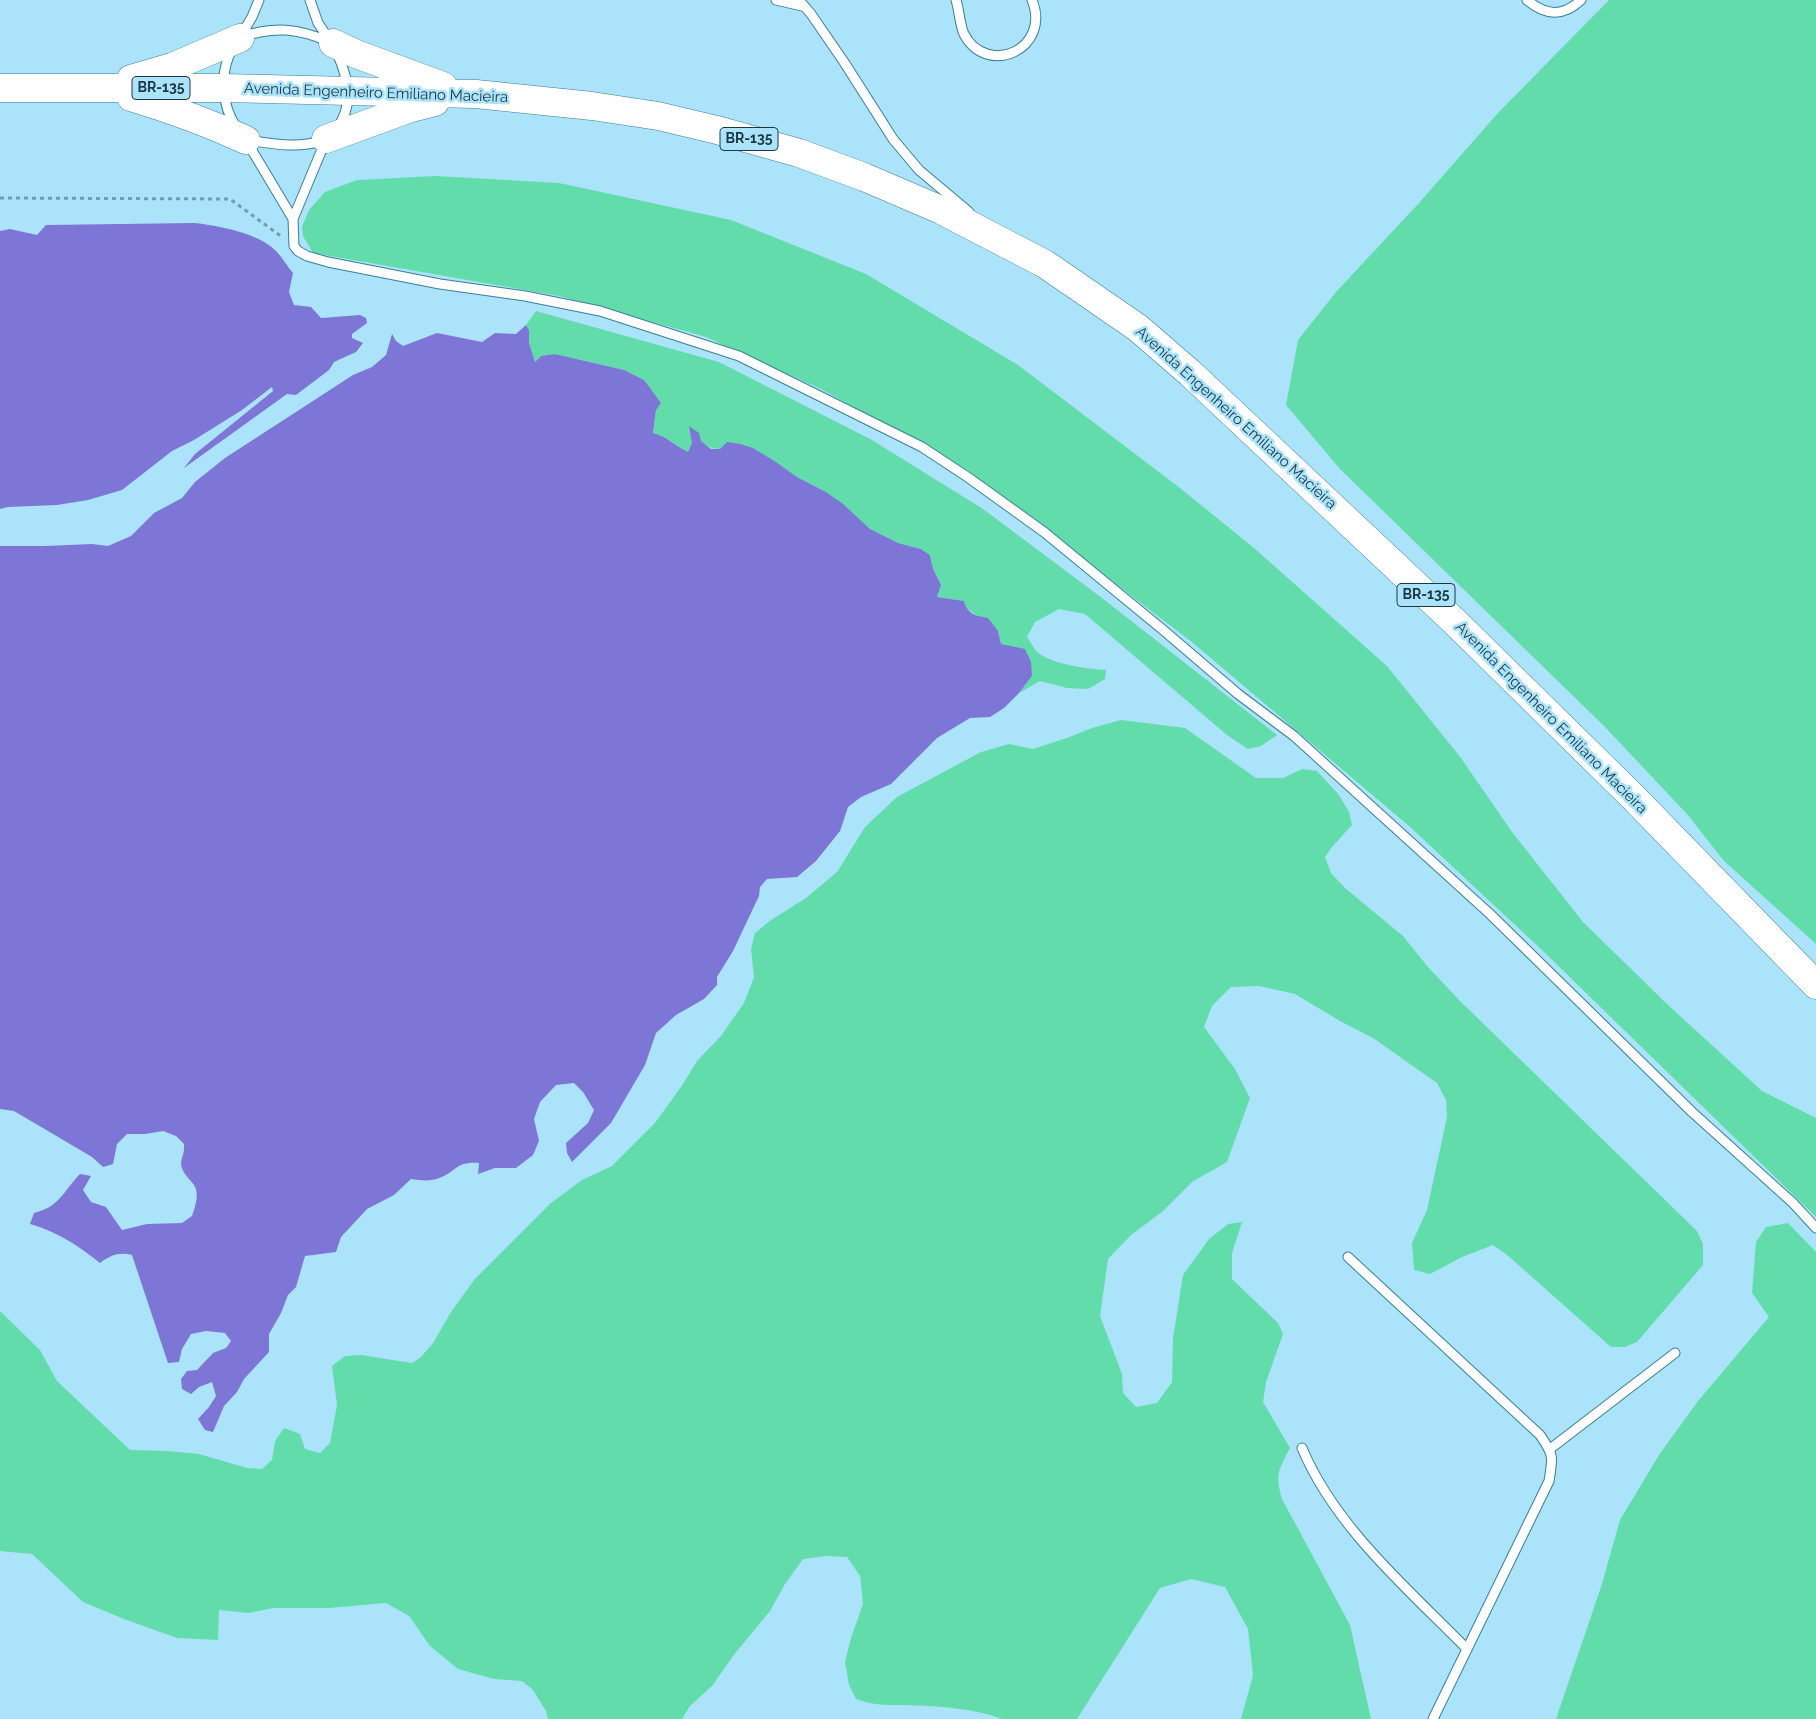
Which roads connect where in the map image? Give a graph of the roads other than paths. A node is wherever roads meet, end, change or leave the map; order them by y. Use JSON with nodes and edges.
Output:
{"nodes":[{"id":1,"x":259,"y":0,"type":"edge"},
{"id":2,"x":310,"y":0,"type":"edge"},
{"id":3,"x":776,"y":0,"type":"edge"},
{"id":4,"x":956,"y":0,"type":"edge"},
{"id":5,"x":1032,"y":0,"type":"edge"},
{"id":6,"x":1040,"y":0,"type":"edge"},
{"id":7,"x":1527,"y":0,"type":"edge"},
{"id":8,"x":1581,"y":0,"type":"edge"},
{"id":9,"x":801,"y":3,"type":"edge"},
{"id":10,"x":1036,"y":10,"type":"junction"},
{"id":11,"x":240,"y":38,"type":"junction"},
{"id":12,"x":333,"y":43,"type":"junction"},
{"id":13,"x":0,"y":88,"type":"edge"},
{"id":14,"x":98,"y":88,"type":"junction"},
{"id":15,"x":224,"y":88,"type":"junction"},
{"id":16,"x":348,"y":92,"type":"junction"},
{"id":17,"x":476,"y":94,"type":"junction"},
{"id":18,"x":326,"y":139,"type":"junction"},
{"id":19,"x":246,"y":140,"type":"junction"},
{"id":20,"x":294,"y":219,"type":"junction"},
{"id":21,"x":1006,"y":242,"type":"junction"},
{"id":22,"x":1816,"y":985,"type":"edge"},
{"id":23,"x":1816,"y":1228,"type":"edge"},
{"id":24,"x":1348,"y":1257,"type":"dead end"},
{"id":25,"x":1675,"y":1354,"type":"dead end"},
{"id":26,"x":1302,"y":1448,"type":"dead end"},
{"id":27,"x":1550,"y":1449,"type":"junction"},
{"id":28,"x":1467,"y":1649,"type":"junction"},
{"id":29,"x":1433,"y":1719,"type":"edge"}],
"edges":[{"from":1,"to":11,"type":"lane"},
{"from":2,"to":12,"type":"lane"},
{"from":3,"to":9,"type":"lane"},
{"from":4,"to":10,"type":"lane"},
{"from":5,"to":10,"type":"lane"},
{"from":6,"to":10,"type":"lane"},
{"from":7,"to":8,"type":"lane"},
{"from":9,"to":21,"type":"lane"},
{"from":11,"to":12,"type":"lane"},
{"from":11,"to":14,"type":"highway"},
{"from":11,"to":15,"type":"lane"},
{"from":12,"to":16,"type":"lane"},
{"from":12,"to":17,"type":"highway"},
{"from":13,"to":14,"type":"highway","name":"Avenida Engenheiro Emiliano Macieira","number":"BR-135"},
{"from":14,"to":15,"type":"highway","name":"Avenida Engenheiro Emiliano Macieira","number":"BR-135"},
{"from":14,"to":19,"type":"highway"},
{"from":15,"to":16,"type":"highway","name":"Avenida Engenheiro Emiliano Macieira","number":"BR-135"},
{"from":15,"to":19,"type":"lane"},
{"from":16,"to":17,"type":"highway","name":"Avenida Engenheiro Emiliano Macieira","number":"BR-135"},
{"from":16,"to":18,"type":"lane"},
{"from":17,"to":18,"type":"highway"},
{"from":17,"to":21,"type":"highway","name":"Avenida Engenheiro Emiliano Macieira","number":"BR-135"},
{"from":18,"to":19,"type":"lane"},
{"from":18,"to":20,"type":"lane"},
{"from":19,"to":20,"type":"lane"},
{"from":20,"to":23,"type":"lane"},
{"from":21,"to":22,"type":"highway","name":"Avenida Engenheiro Emiliano Macieira","number":"BR-135"},
{"from":24,"to":27,"type":"lane"},
{"from":25,"to":27,"type":"lane"},
{"from":26,"to":28,"type":"lane"},
{"from":27,"to":28,"type":"lane"},
{"from":28,"to":29,"type":"lane"}]}
